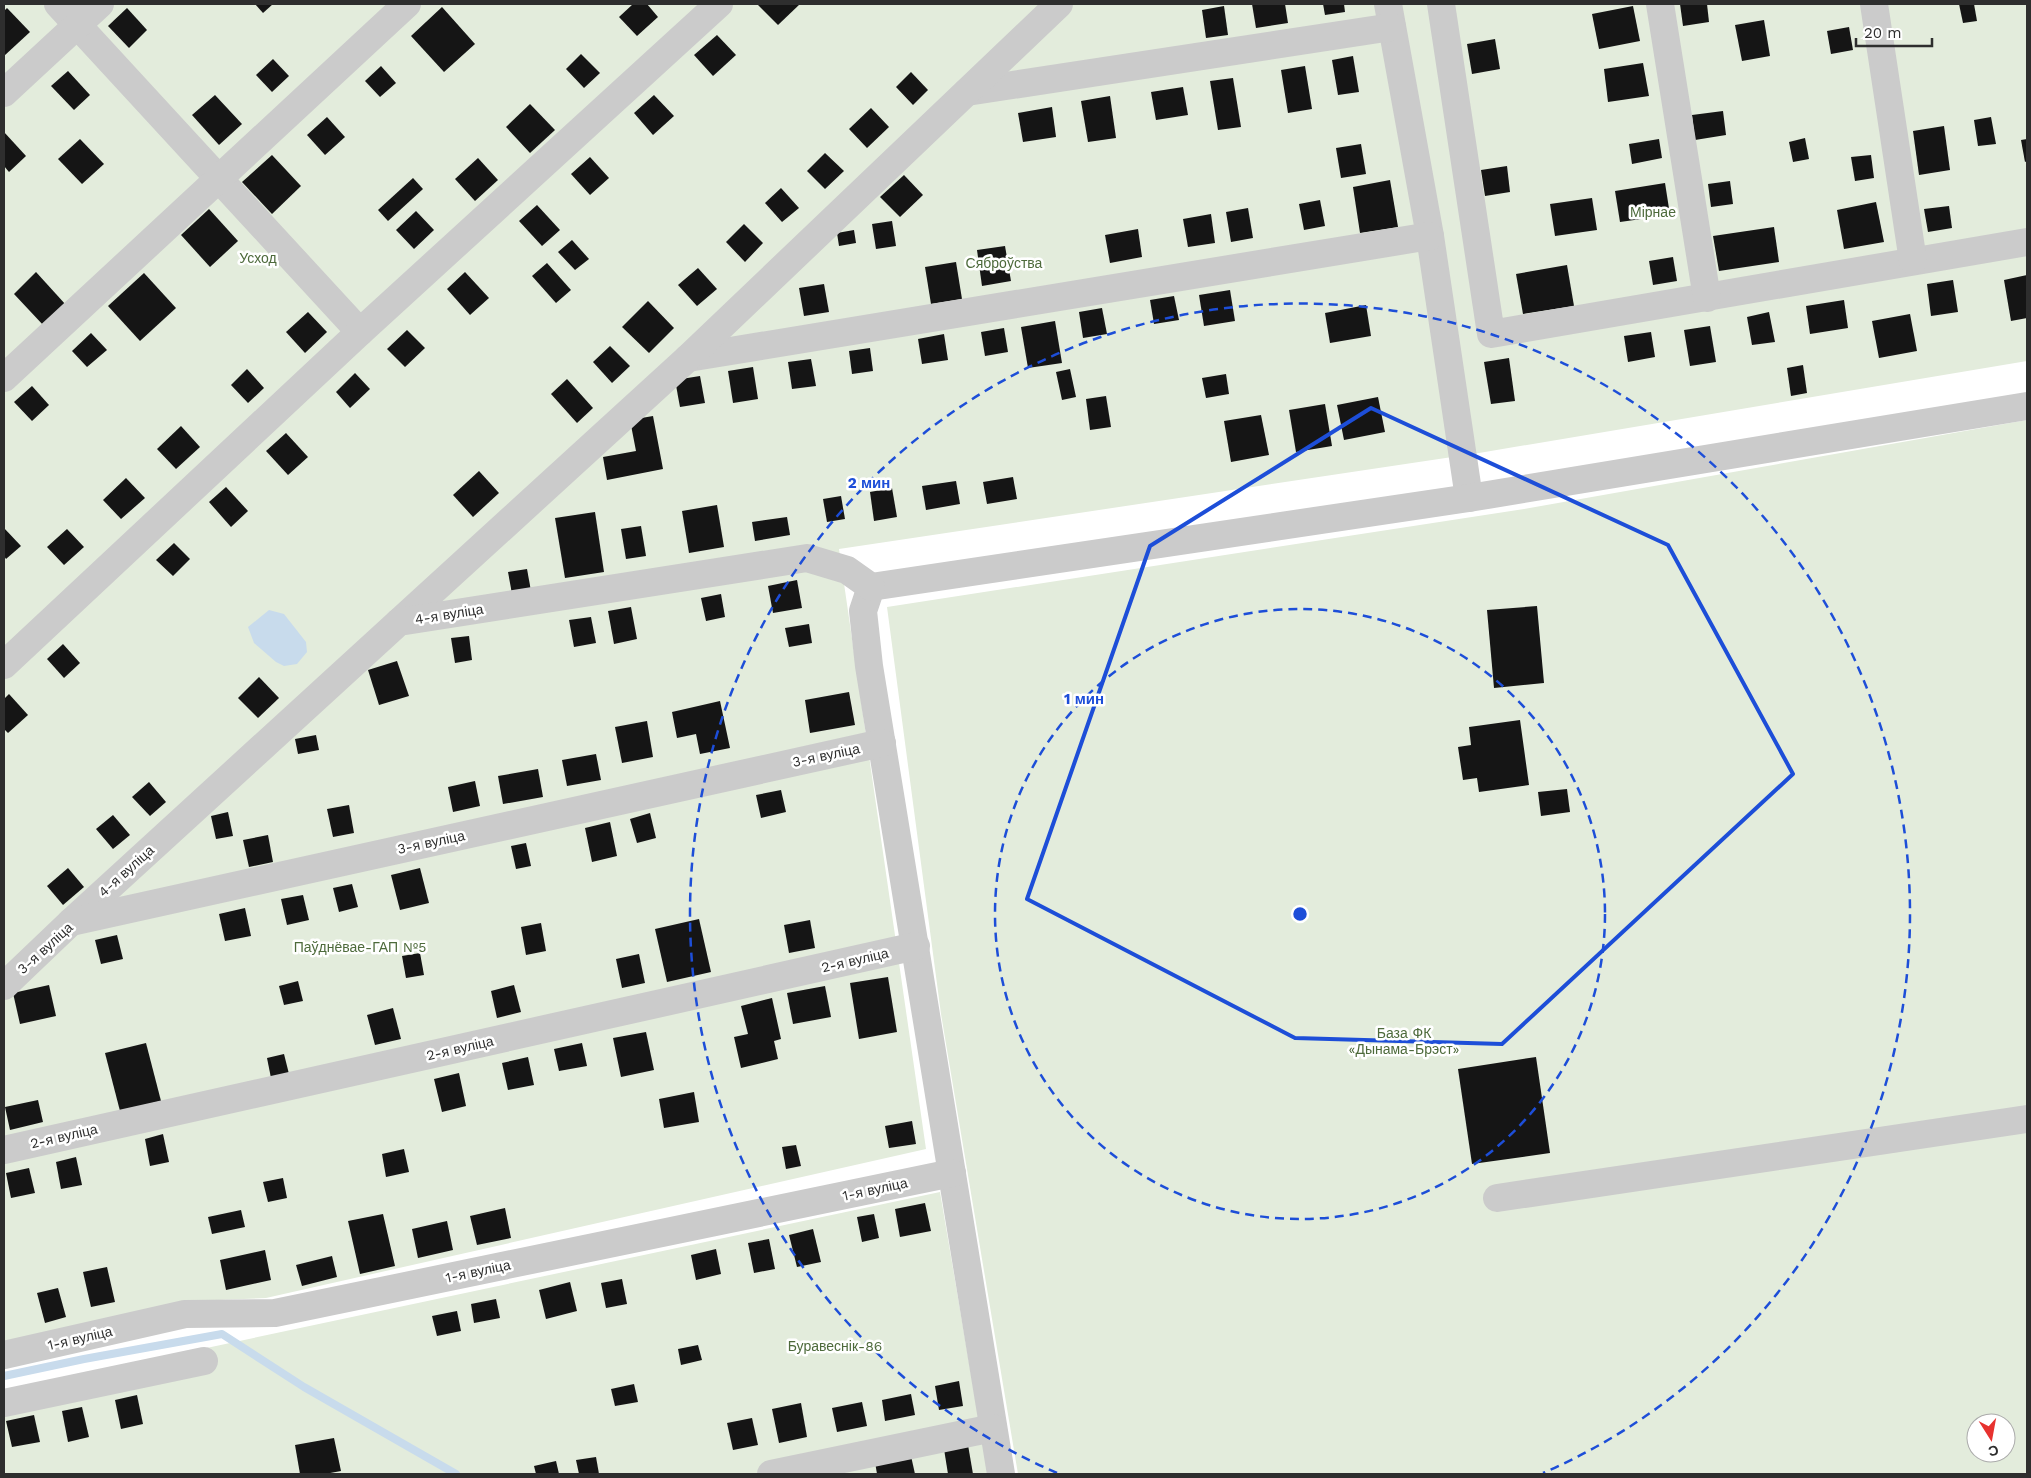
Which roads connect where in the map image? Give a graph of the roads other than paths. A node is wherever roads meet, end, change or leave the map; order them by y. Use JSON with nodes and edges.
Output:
{"nodes":[{"id":1,"x":58,"y":4,"type":"edge"},
{"id":2,"x":100,"y":4,"type":"edge"},
{"id":3,"x":407,"y":4,"type":"edge"},
{"id":4,"x":719,"y":4,"type":"edge"},
{"id":5,"x":1059,"y":4,"type":"edge"},
{"id":6,"x":1441,"y":4,"type":"edge"},
{"id":7,"x":1660,"y":4,"type":"edge"},
{"id":8,"x":1874,"y":4,"type":"edge"},
{"id":9,"x":1390,"y":15,"type":"edge"},
{"id":10,"x":78,"y":24,"type":"junction"},
{"id":11,"x":967,"y":92,"type":"junction"},
{"id":12,"x":4,"y":93,"type":"edge"},
{"id":13,"x":219,"y":180,"type":"junction"},
{"id":14,"x":1430,"y":236,"type":"junction"},
{"id":15,"x":2027,"y":242,"type":"edge"},
{"id":16,"x":1913,"y":261,"type":"junction"},
{"id":17,"x":1707,"y":298,"type":"junction"},
{"id":18,"x":360,"y":332,"type":"junction"},
{"id":19,"x":688,"y":358,"type":"junction"},
{"id":20,"x":4,"y":378,"type":"edge"},
{"id":21,"x":2027,"y":406,"type":"edge"},
{"id":22,"x":1470,"y":498,"type":"junction"},
{"id":23,"x":872,"y":587,"type":"junction"},
{"id":24,"x":399,"y":622,"type":"junction"},
{"id":25,"x":4,"y":665,"type":"edge"},
{"id":26,"x":882,"y":743,"type":"junction"},
{"id":27,"x":72,"y":922,"type":"junction"},
{"id":28,"x":916,"y":946,"type":"junction"},
{"id":29,"x":4,"y":986,"type":"edge"},
{"id":30,"x":2027,"y":1119,"type":"edge"},
{"id":31,"x":4,"y":1150,"type":"edge"},
{"id":32,"x":952,"y":1173,"type":"junction"},
{"id":33,"x":1497,"y":1198,"type":"dead end"},
{"id":34,"x":4,"y":1355,"type":"edge"},
{"id":35,"x":204,"y":1361,"type":"dead end"},
{"id":36,"x":4,"y":1404,"type":"edge"},
{"id":37,"x":993,"y":1428,"type":"junction"},
{"id":38,"x":771,"y":1474,"type":"edge"},
{"id":39,"x":1001,"y":1474,"type":"edge"}],
"edges":[{"from":1,"to":10,"type":"street"},
{"from":2,"to":10,"type":"street"},
{"from":3,"to":13,"type":"street"},
{"from":4,"to":18,"type":"street"},
{"from":5,"to":11,"type":"street"},
{"from":6,"to":17,"type":"street"},
{"from":7,"to":17,"type":"street"},
{"from":8,"to":16,"type":"street"},
{"from":9,"to":11,"type":"street"},
{"from":9,"to":14,"type":"street"},
{"from":10,"to":12,"type":"street"},
{"from":10,"to":13,"type":"street"},
{"from":11,"to":19,"type":"street"},
{"from":13,"to":18,"type":"street"},
{"from":13,"to":20,"type":"street"},
{"from":14,"to":19,"type":"street"},
{"from":14,"to":22,"type":"street"},
{"from":15,"to":16,"type":"street"},
{"from":16,"to":17,"type":"street"},
{"from":18,"to":25,"type":"street"},
{"from":19,"to":24,"type":"street"},
{"from":21,"to":22,"type":"street"},
{"from":22,"to":23,"type":"street"},
{"from":23,"to":24,"type":"street","name":"4-я вуліца"},
{"from":23,"to":26,"type":"street"},
{"from":24,"to":27,"type":"street","name":"4-я вуліца"},
{"from":26,"to":27,"type":"street","name":"3-я вуліца"},
{"from":26,"to":28,"type":"street"},
{"from":27,"to":29,"type":"street","name":"3-я вуліца"},
{"from":28,"to":31,"type":"street","name":"2-я вуліца"},
{"from":28,"to":32,"type":"street"},
{"from":30,"to":33,"type":"street"},
{"from":32,"to":34,"type":"street","name":"1-я вуліца"},
{"from":32,"to":37,"type":"street"},
{"from":35,"to":36,"type":"street"},
{"from":37,"to":38,"type":"street"},
{"from":37,"to":39,"type":"street"}]}
